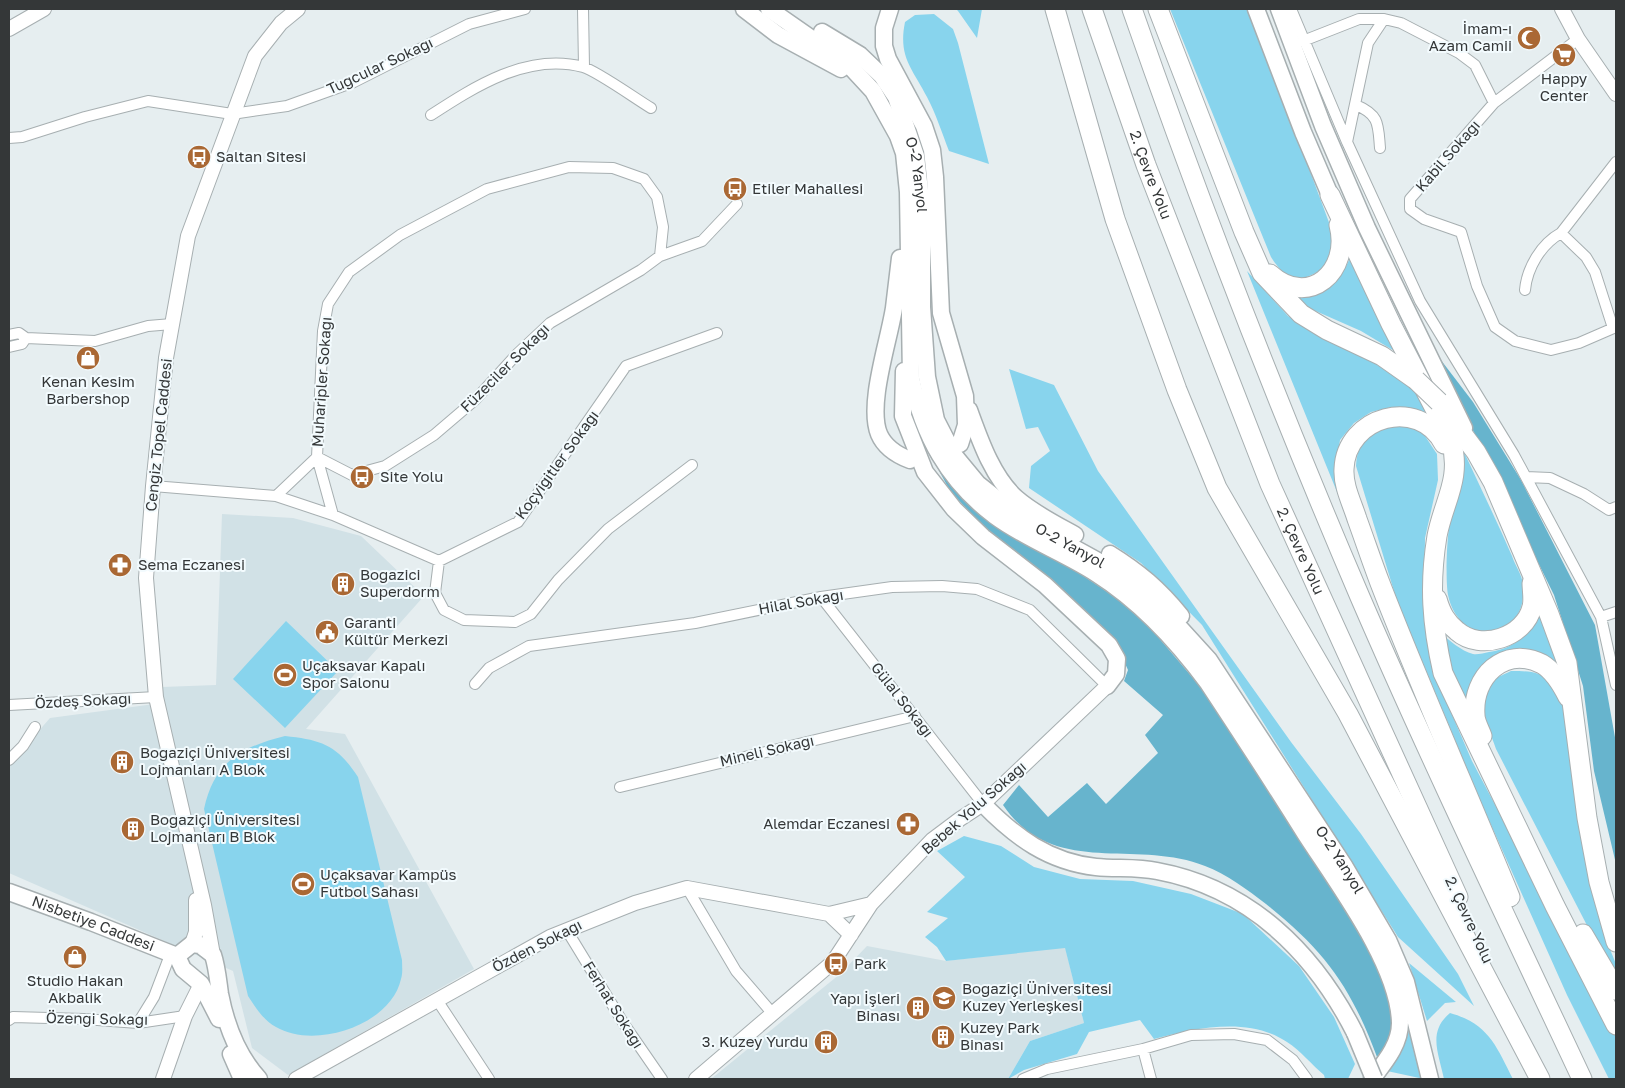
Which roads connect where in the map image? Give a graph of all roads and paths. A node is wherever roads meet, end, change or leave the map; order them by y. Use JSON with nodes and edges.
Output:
{"nodes":[{"id":1,"x":44,"y":9,"type":"edge"},
{"id":2,"x":298,"y":9,"type":"edge"},
{"id":3,"x":525,"y":9,"type":"edge"},
{"id":4,"x":583,"y":9,"type":"edge"},
{"id":5,"x":744,"y":9,"type":"edge"},
{"id":6,"x":769,"y":9,"type":"edge"},
{"id":7,"x":786,"y":9,"type":"edge"},
{"id":8,"x":890,"y":9,"type":"edge"},
{"id":9,"x":1055,"y":9,"type":"edge"},
{"id":10,"x":1092,"y":9,"type":"edge"},
{"id":11,"x":1132,"y":9,"type":"edge"},
{"id":12,"x":1158,"y":9,"type":"edge"},
{"id":13,"x":1256,"y":9,"type":"edge"},
{"id":14,"x":1279,"y":9,"type":"edge"},
{"id":15,"x":1290,"y":9,"type":"edge"},
{"id":16,"x":1562,"y":9,"type":"edge"},
{"id":17,"x":29,"y":14,"type":"edge"},
{"id":18,"x":1384,"y":19,"type":"junction"},
{"id":19,"x":9,"y":29,"type":"edge"},
{"id":20,"x":1578,"y":39,"type":"junction"},
{"id":21,"x":1303,"y":41,"type":"junction"},
{"id":22,"x":584,"y":67,"type":"junction"},
{"id":23,"x":873,"y":91,"type":"junction"},
{"id":24,"x":1616,"y":94,"type":"edge"},
{"id":25,"x":1494,"y":103,"type":"junction"},
{"id":26,"x":1356,"y":105,"type":"junction"},
{"id":27,"x":651,"y":108,"type":"dead end"},
{"id":28,"x":232,"y":114,"type":"junction"},
{"id":29,"x":431,"y":115,"type":"dead end"},
{"id":30,"x":9,"y":138,"type":"edge"},
{"id":31,"x":1347,"y":142,"type":"junction"},
{"id":32,"x":1380,"y":148,"type":"dead end"},
{"id":33,"x":1616,"y":162,"type":"edge"},
{"id":34,"x":908,"y":192,"type":"junction"},
{"id":35,"x":1330,"y":195,"type":"junction"},
{"id":36,"x":737,"y":204,"type":"dead end"},
{"id":37,"x":1561,"y":233,"type":"junction"},
{"id":38,"x":1252,"y":254,"type":"junction"},
{"id":39,"x":660,"y":256,"type":"junction"},
{"id":40,"x":1525,"y":290,"type":"dead end"},
{"id":41,"x":172,"y":324,"type":"junction"},
{"id":42,"x":1614,"y":328,"type":"edge"},
{"id":43,"x":717,"y":333,"type":"dead end"},
{"id":44,"x":9,"y":335,"type":"edge"},
{"id":45,"x":909,"y":337,"type":"junction"},
{"id":46,"x":26,"y":338,"type":"junction"},
{"id":47,"x":9,"y":347,"type":"edge"},
{"id":48,"x":964,"y":396,"type":"junction"},
{"id":49,"x":960,"y":444,"type":"dead end"},
{"id":50,"x":1476,"y":452,"type":"junction"},
{"id":51,"x":317,"y":457,"type":"junction"},
{"id":52,"x":910,"y":460,"type":"dead end"},
{"id":53,"x":692,"y":465,"type":"dead end"},
{"id":54,"x":1526,"y":477,"type":"junction"},
{"id":55,"x":153,"y":486,"type":"junction"},
{"id":56,"x":276,"y":496,"type":"junction"},
{"id":57,"x":1447,"y":499,"type":"junction"},
{"id":58,"x":1616,"y":506,"type":"edge"},
{"id":59,"x":333,"y":515,"type":"junction"},
{"id":60,"x":439,"y":561,"type":"junction"},
{"id":61,"x":1434,"y":570,"type":"junction"},
{"id":62,"x":1532,"y":574,"type":"junction"},
{"id":63,"x":821,"y":597,"type":"junction"},
{"id":64,"x":1616,"y":612,"type":"edge"},
{"id":65,"x":1601,"y":617,"type":"junction"},
{"id":66,"x":1209,"y":660,"type":"junction"},
{"id":67,"x":475,"y":684,"type":"dead end"},
{"id":68,"x":1616,"y":685,"type":"edge"},
{"id":69,"x":1107,"y":686,"type":"junction"},
{"id":70,"x":156,"y":697,"type":"junction"},
{"id":71,"x":9,"y":705,"type":"edge"},
{"id":72,"x":1573,"y":710,"type":"junction"},
{"id":73,"x":915,"y":716,"type":"junction"},
{"id":74,"x":35,"y":727,"type":"dead end"},
{"id":75,"x":9,"y":760,"type":"edge"},
{"id":76,"x":620,"y":787,"type":"dead end"},
{"id":77,"x":983,"y":804,"type":"junction"},
{"id":78,"x":1513,"y":815,"type":"junction"},
{"id":79,"x":1592,"y":844,"type":"junction"},
{"id":80,"x":1527,"y":846,"type":"junction"},
{"id":81,"x":198,"y":887,"type":"junction"},
{"id":82,"x":687,"y":888,"type":"junction"},
{"id":83,"x":9,"y":892,"type":"edge"},
{"id":84,"x":871,"y":904,"type":"junction"},
{"id":85,"x":1616,"y":904,"type":"edge"},
{"id":86,"x":828,"y":914,"type":"junction"},
{"id":87,"x":566,"y":929,"type":"junction"},
{"id":88,"x":851,"y":935,"type":"junction"},
{"id":89,"x":1616,"y":942,"type":"edge"},
{"id":90,"x":192,"y":944,"type":"junction"},
{"id":91,"x":173,"y":956,"type":"junction"},
{"id":92,"x":214,"y":961,"type":"junction"},
{"id":93,"x":201,"y":984,"type":"junction"},
{"id":94,"x":1616,"y":990,"type":"edge"},
{"id":95,"x":437,"y":1000,"type":"junction"},
{"id":96,"x":773,"y":1014,"type":"junction"},
{"id":97,"x":186,"y":1016,"type":"junction"},
{"id":98,"x":9,"y":1020,"type":"edge"},
{"id":99,"x":138,"y":1023,"type":"junction"},
{"id":100,"x":1616,"y":1025,"type":"edge"},
{"id":101,"x":1143,"y":1050,"type":"junction"},
{"id":102,"x":163,"y":1079,"type":"edge"},
{"id":103,"x":242,"y":1079,"type":"edge"},
{"id":104,"x":259,"y":1079,"type":"edge"},
{"id":105,"x":296,"y":1079,"type":"edge"},
{"id":106,"x":489,"y":1079,"type":"edge"},
{"id":107,"x":662,"y":1079,"type":"edge"},
{"id":108,"x":696,"y":1079,"type":"edge"},
{"id":109,"x":1023,"y":1079,"type":"edge"},
{"id":110,"x":1151,"y":1079,"type":"edge"},
{"id":111,"x":1307,"y":1079,"type":"edge"},
{"id":112,"x":1373,"y":1079,"type":"edge"},
{"id":113,"x":1430,"y":1079,"type":"edge"},
{"id":114,"x":1540,"y":1079,"type":"edge"},
{"id":115,"x":1544,"y":1079,"type":"edge"},
{"id":116,"x":1583,"y":1079,"type":"edge"}],
"edges":[{"from":1,"to":17,"type":"main road"},
{"from":2,"to":28,"type":"main road","name":"Cengiz Topel Caddesi"},
{"from":3,"to":28,"type":"street","name":"Tuğcular Sokağı"},
{"from":4,"to":22,"type":"street"},
{"from":5,"to":23,"type":"main road"},
{"from":6,"to":23,"type":"main road"},
{"from":7,"to":66,"type":"main road","name":"O-2 Yanyol"},
{"from":8,"to":48,"type":"main road"},
{"from":9,"to":114,"type":"highway"},
{"from":10,"to":115,"type":"highway","name":"2. Çevre Yolu"},
{"from":11,"to":116,"type":"highway"},
{"from":12,"to":38,"type":"highway"},
{"from":13,"to":35,"type":"main road"},
{"from":14,"to":50,"type":"main road"},
{"from":15,"to":21,"type":"street"},
{"from":16,"to":20,"type":"main road"},
{"from":17,"to":19,"type":"main road"},
{"from":18,"to":21,"type":"street"},
{"from":18,"to":25,"type":"street"},
{"from":18,"to":26,"type":"street"},
{"from":20,"to":24,"type":"main road"},
{"from":20,"to":25,"type":"street","name":"Kabil Sokağı"},
{"from":21,"to":31,"type":"street"},
{"from":22,"to":27,"type":"street"},
{"from":22,"to":29,"type":"street"},
{"from":23,"to":34,"type":"main road"},
{"from":25,"to":42,"type":"street","name":"Kabil Sokağı"},
{"from":26,"to":31,"type":"street"},
{"from":26,"to":32,"type":"street"},
{"from":28,"to":30,"type":"street","name":"Tuğcular Sokağı"},
{"from":28,"to":41,"type":"main road","name":"Cengiz Topel Caddesi"},
{"from":31,"to":54,"type":"street"},
{"from":33,"to":37,"type":"street"},
{"from":34,"to":45,"type":"main road"},
{"from":34,"to":52,"type":"main road"},
{"from":35,"to":38,"type":"highway"},
{"from":35,"to":57,"type":"highway"},
{"from":36,"to":39,"type":"street","name":"Füzeciler Sokağı"},
{"from":37,"to":40,"type":"street"},
{"from":37,"to":42,"type":"street"},
{"from":38,"to":50,"type":"highway","bridge":true},
{"from":39,"to":51,"type":"street","name":"Füzeciler Sokağı"},
{"from":39,"to":51,"type":"street","name":"Muharipler Sokağı"},
{"from":41,"to":46,"type":"street"},
{"from":41,"to":55,"type":"main road","name":"Cengiz Topel Caddesi"},
{"from":43,"to":60,"type":"street","name":"Koçyiğitler Sokağı"},
{"from":44,"to":46,"type":"street"},
{"from":45,"to":69,"type":"main road"},
{"from":45,"to":112,"type":"main road"},
{"from":46,"to":47,"type":"street"},
{"from":48,"to":49,"type":"main road"},
{"from":48,"to":66,"type":"main road"},
{"from":50,"to":62,"type":"highway"},
{"from":51,"to":56,"type":"street","name":"Muharipler Sokağı"},
{"from":51,"to":59,"type":"street"},
{"from":53,"to":60,"type":"street"},
{"from":54,"to":58,"type":"street"},
{"from":54,"to":65,"type":"street"},
{"from":55,"to":56,"type":"street"},
{"from":55,"to":70,"type":"main road","name":"Cengiz Topel Caddesi"},
{"from":56,"to":59,"type":"street"},
{"from":57,"to":61,"type":"highway"},
{"from":57,"to":116,"type":"highway"},
{"from":59,"to":60,"type":"street"},
{"from":61,"to":62,"type":"highway"},
{"from":61,"to":78,"type":"highway"},
{"from":62,"to":72,"type":"highway"},
{"from":63,"to":67,"type":"street","name":"Hilal Sokağı"},
{"from":63,"to":69,"type":"street","name":"Hilal Sokağı"},
{"from":63,"to":73,"type":"street","name":"Gülal Sokağı"},
{"from":64,"to":65,"type":"street"},
{"from":65,"to":68,"type":"street"},
{"from":66,"to":113,"type":"main road","name":"O-2 Yanyol"},
{"from":69,"to":77,"type":"main road","name":"Bebek Yolu Sokağı"},
{"from":70,"to":71,"type":"street","name":"Özdeş Sokağı"},
{"from":70,"to":81,"type":"main road","name":"Cengiz Topel Caddesi"},
{"from":72,"to":78,"type":"highway"},
{"from":72,"to":79,"type":"highway"},
{"from":73,"to":76,"type":"street","name":"Mineli Sokağı"},
{"from":73,"to":77,"type":"street","name":"Gülal Sokağı"},
{"from":74,"to":75,"type":"street"},
{"from":77,"to":84,"type":"main road","name":"Bebek Yolu Sokağı"},
{"from":77,"to":112,"type":"main road","bridge":true},
{"from":78,"to":80,"type":"highway"},
{"from":79,"to":85,"type":"highway"},
{"from":79,"to":89,"type":"highway"},
{"from":80,"to":94,"type":"highway"},
{"from":80,"to":100,"type":"highway"},
{"from":81,"to":90,"type":"main road"},
{"from":81,"to":92,"type":"main road"},
{"from":82,"to":86,"type":"main road","name":"Özden Sokağı"},
{"from":82,"to":87,"type":"main road","name":"Özden Sokağı"},
{"from":82,"to":96,"type":"street"},
{"from":83,"to":91,"type":"main road","name":"Nisbetiye Caddesi"},
{"from":84,"to":86,"type":"main road","name":"Özden Sokağı"},
{"from":84,"to":88,"type":"main road","name":"Bebek Yolu Sokağı"},
{"from":86,"to":88,"type":"main road"},
{"from":87,"to":95,"type":"main road","name":"Özden Sokağı"},
{"from":87,"to":107,"type":"street","name":"Ferhat Sokağı"},
{"from":88,"to":96,"type":"main road","name":"Bebek Yolu Sokağı"},
{"from":90,"to":91,"type":"main road"},
{"from":90,"to":92,"type":"main road"},
{"from":91,"to":93,"type":"main road"},
{"from":91,"to":99,"type":"street"},
{"from":92,"to":93,"type":"main road"},
{"from":92,"to":104,"type":"main road"},
{"from":93,"to":97,"type":"main road"},
{"from":93,"to":103,"type":"main road"},
{"from":95,"to":105,"type":"main road","name":"Özden Sokağı"},
{"from":95,"to":106,"type":"street"},
{"from":96,"to":108,"type":"main road","name":"Bebek Yolu Sokağı"},
{"from":97,"to":99,"type":"street","name":"Özengi Sokağı"},
{"from":97,"to":102,"type":"main road"},
{"from":98,"to":99,"type":"street","name":"Özengi Sokağı"},
{"from":101,"to":109,"type":"street"},
{"from":101,"to":110,"type":"street"},
{"from":101,"to":111,"type":"street"}]}
